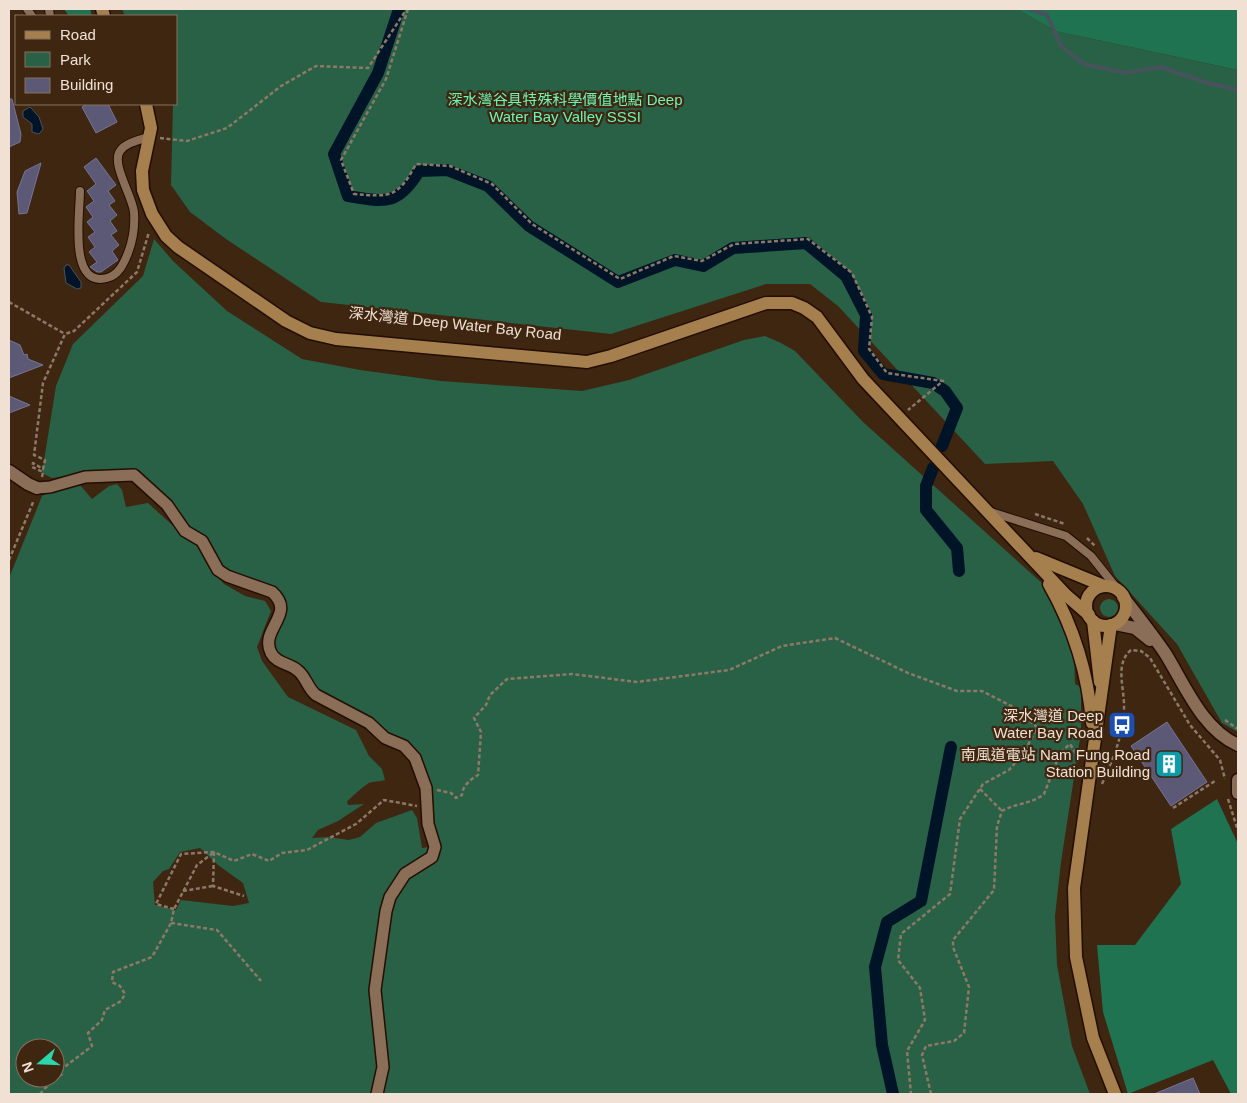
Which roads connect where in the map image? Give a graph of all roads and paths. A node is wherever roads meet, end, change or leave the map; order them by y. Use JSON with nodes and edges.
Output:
{"nodes":[{"id":1,"x":407,"y":9,"type":"edge"},
{"id":2,"x":146,"y":105,"type":"edge"},
{"id":3,"x":157,"y":138,"type":"junction"},
{"id":4,"x":80,"y":191,"type":"dead end"},
{"id":5,"x":9,"y":302,"type":"edge"},
{"id":6,"x":901,"y":404,"type":"dead end"},
{"id":7,"x":907,"y":411,"type":"junction"},
{"id":8,"x":913,"y":418,"type":"dead end"},
{"id":9,"x":9,"y":471,"type":"edge"},
{"id":10,"x":37,"y":475,"type":"dead end"},
{"id":11,"x":37,"y":488,"type":"junction"},
{"id":12,"x":987,"y":510,"type":"junction"},
{"id":13,"x":1031,"y":513,"type":"dead end"},
{"id":14,"x":1070,"y":527,"type":"dead end"},
{"id":15,"x":1082,"y":535,"type":"dead end"},
{"id":16,"x":1099,"y":551,"type":"dead end"},
{"id":17,"x":1030,"y":555,"type":"junction"},
{"id":18,"x":9,"y":560,"type":"edge"},
{"id":19,"x":1104,"y":586,"type":"junction"},
{"id":20,"x":1121,"y":594,"type":"junction"},
{"id":21,"x":1091,"y":618,"type":"junction"},
{"id":22,"x":1113,"y":625,"type":"junction"},
{"id":23,"x":1164,"y":651,"type":"junction"},
{"id":24,"x":1101,"y":692,"type":"junction"},
{"id":25,"x":1223,"y":719,"type":"dead end"},
{"id":26,"x":1238,"y":729,"type":"edge"},
{"id":27,"x":1238,"y":745,"type":"edge"},
{"id":28,"x":1094,"y":750,"type":"junction"},
{"id":29,"x":1220,"y":760,"type":"dead end"},
{"id":30,"x":1081,"y":763,"type":"dead end"},
{"id":31,"x":1238,"y":780,"type":"edge"},
{"id":32,"x":1215,"y":781,"type":"dead end"},
{"id":33,"x":426,"y":788,"type":"junction"},
{"id":34,"x":980,"y":789,"type":"junction"},
{"id":35,"x":1099,"y":792,"type":"dead end"},
{"id":36,"x":1238,"y":793,"type":"edge"},
{"id":37,"x":427,"y":808,"type":"junction"},
{"id":38,"x":1174,"y":808,"type":"dead end"},
{"id":39,"x":1002,"y":811,"type":"junction"},
{"id":40,"x":214,"y":852,"type":"junction"},
{"id":41,"x":213,"y":886,"type":"junction"},
{"id":42,"x":183,"y":891,"type":"junction"},
{"id":43,"x":244,"y":896,"type":"dead end"},
{"id":44,"x":174,"y":909,"type":"junction"},
{"id":45,"x":171,"y":923,"type":"junction"},
{"id":46,"x":261,"y":981,"type":"dead end"},
{"id":47,"x":40,"y":1094,"type":"edge"},
{"id":48,"x":377,"y":1094,"type":"edge"},
{"id":49,"x":911,"y":1094,"type":"edge"},
{"id":50,"x":931,"y":1094,"type":"edge"},
{"id":51,"x":1115,"y":1094,"type":"edge"}],
"edges":[{"from":1,"to":3,"type":"path"},
{"from":1,"to":7,"type":"path"},
{"from":2,"to":3,"type":"main road","name":"深水灣道 Deep Water Bay Road"},
{"from":3,"to":4,"type":"lane"},
{"from":3,"to":12,"type":"main road","name":"深水灣道 Deep Water Bay Road"},
{"from":5,"to":10,"type":"path"},
{"from":6,"to":7,"type":"path"},
{"from":7,"to":8,"type":"path"},
{"from":9,"to":11,"type":"street"},
{"from":11,"to":18,"type":"path"},
{"from":11,"to":33,"type":"street"},
{"from":12,"to":17,"type":"main road","name":"深水灣道 Deep Water Bay Road"},
{"from":12,"to":20,"type":"lane","name":"深水灣道 Deep Water Bay Road"},
{"from":13,"to":14,"type":"path"},
{"from":15,"to":16,"type":"path"},
{"from":17,"to":19,"type":"main road","name":"深水灣道 Deep Water Bay Road"},
{"from":17,"to":21,"type":"main road","name":"深水灣道 Deep Water Bay Road"},
{"from":17,"to":28,"type":"main road"},
{"from":19,"to":20,"type":"main road"},
{"from":19,"to":21,"type":"main road"},
{"from":20,"to":22,"type":"main road"},
{"from":20,"to":23,"type":"street","name":"深水灣道 Deep Water Bay Road"},
{"from":21,"to":22,"type":"main road"},
{"from":21,"to":24,"type":"main road"},
{"from":22,"to":23,"type":"street","name":"深水灣道 Deep Water Bay Road"},
{"from":22,"to":24,"type":"main road"},
{"from":23,"to":27,"type":"street","name":"深水灣道 Deep Water Bay Road"},
{"from":24,"to":28,"type":"main road"},
{"from":25,"to":26,"type":"path"},
{"from":28,"to":51,"type":"main road"},
{"from":29,"to":35,"type":"path"},
{"from":30,"to":39,"type":"path"},
{"from":31,"to":36,"type":"street"},
{"from":32,"to":38,"type":"path"},
{"from":33,"to":34,"type":"path"},
{"from":33,"to":37,"type":"street"},
{"from":34,"to":39,"type":"path"},
{"from":34,"to":49,"type":"path"},
{"from":37,"to":40,"type":"path"},
{"from":37,"to":48,"type":"street"},
{"from":39,"to":50,"type":"path"},
{"from":40,"to":41,"type":"path"},
{"from":40,"to":42,"type":"path"},
{"from":40,"to":44,"type":"path"},
{"from":41,"to":42,"type":"path"},
{"from":41,"to":43,"type":"path"},
{"from":42,"to":44,"type":"path"},
{"from":44,"to":45,"type":"path"},
{"from":45,"to":46,"type":"path"},
{"from":45,"to":47,"type":"path"}]}
